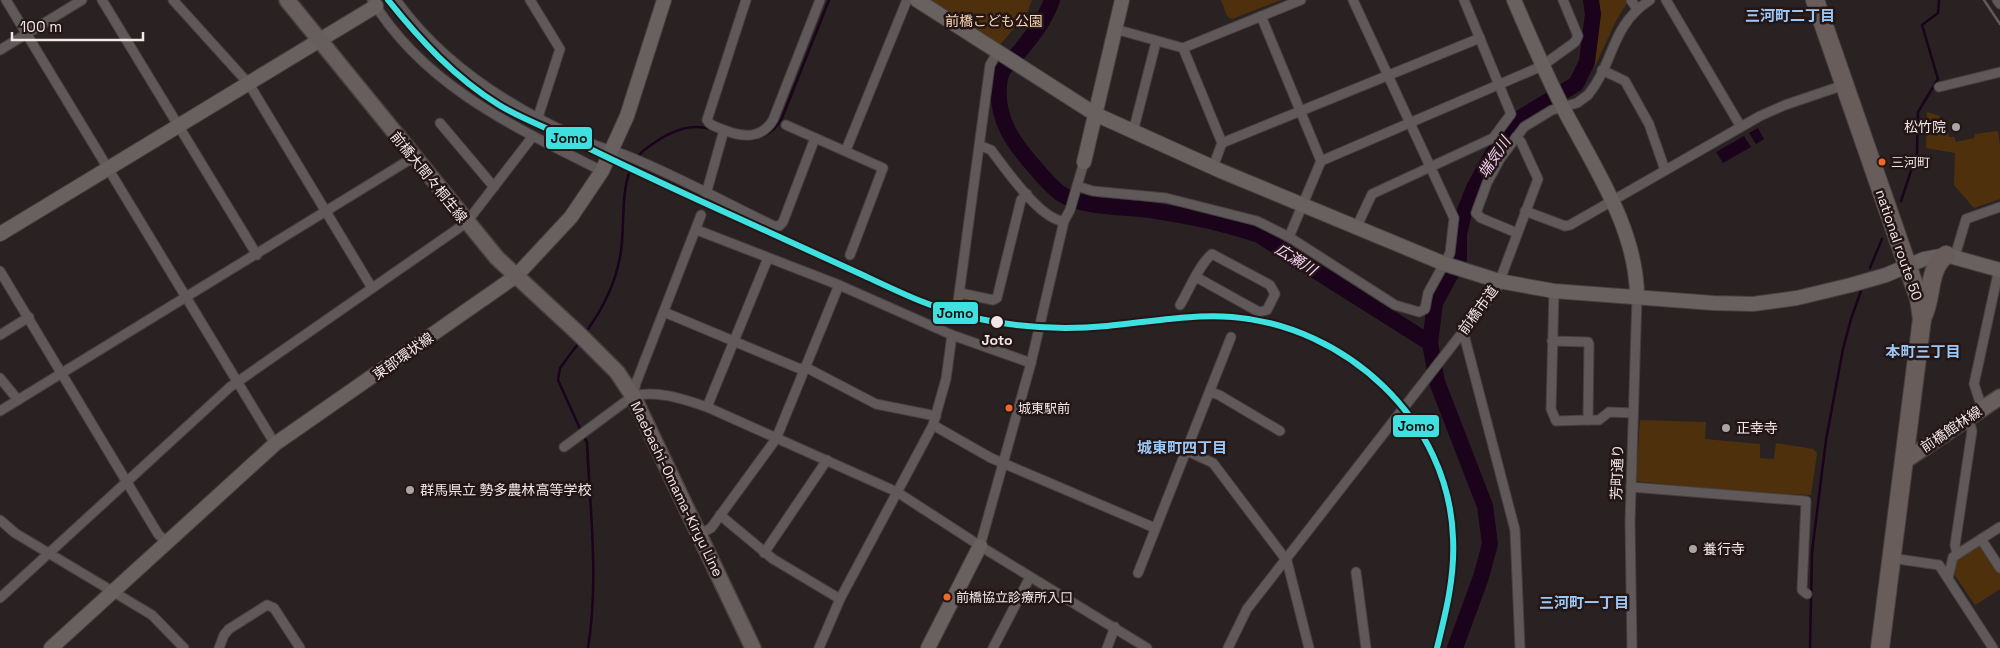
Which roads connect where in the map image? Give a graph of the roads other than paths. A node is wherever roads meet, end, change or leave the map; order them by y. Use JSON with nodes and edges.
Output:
{"nodes":[{"id":1,"x":6,"y":0,"type":"edge"},
{"id":2,"x":82,"y":0,"type":"edge"},
{"id":3,"x":102,"y":0,"type":"edge"},
{"id":4,"x":173,"y":0,"type":"edge"},
{"id":5,"x":287,"y":0,"type":"edge"},
{"id":6,"x":396,"y":0,"type":"edge"},
{"id":7,"x":530,"y":0,"type":"edge"},
{"id":8,"x":664,"y":0,"type":"edge"},
{"id":9,"x":746,"y":0,"type":"edge"},
{"id":10,"x":820,"y":0,"type":"edge"},
{"id":11,"x":907,"y":0,"type":"edge"},
{"id":12,"x":917,"y":0,"type":"edge"},
{"id":13,"x":1122,"y":0,"type":"edge"},
{"id":14,"x":1353,"y":0,"type":"edge"},
{"id":15,"x":1464,"y":0,"type":"edge"},
{"id":16,"x":1514,"y":0,"type":"edge"},
{"id":17,"x":1563,"y":0,"type":"edge"},
{"id":18,"x":1631,"y":0,"type":"edge"},
{"id":19,"x":1650,"y":0,"type":"edge"},
{"id":20,"x":1666,"y":0,"type":"edge"},
{"id":21,"x":1815,"y":0,"type":"edge"},
{"id":22,"x":1997,"y":0,"type":"edge"},
{"id":23,"x":1297,"y":1,"type":"edge"},
{"id":24,"x":374,"y":3,"type":"edge"},
{"id":25,"x":2000,"y":4,"type":"edge"},
{"id":26,"x":1637,"y":9,"type":"junction"},
{"id":27,"x":1261,"y":16,"type":"junction"},
{"id":28,"x":1115,"y":29,"type":"junction"},
{"id":29,"x":26,"y":34,"type":"junction"},
{"id":30,"x":1480,"y":38,"type":"junction"},
{"id":31,"x":320,"y":41,"type":"junction"},
{"id":32,"x":1156,"y":42,"type":"junction"},
{"id":33,"x":1183,"y":48,"type":"junction"},
{"id":34,"x":0,"y":50,"type":"edge"},
{"id":35,"x":999,"y":54,"type":"junction"},
{"id":36,"x":1542,"y":66,"type":"junction"},
{"id":37,"x":1602,"y":70,"type":"junction"},
{"id":38,"x":2000,"y":72,"type":"edge"},
{"id":39,"x":1389,"y":75,"type":"junction"},
{"id":40,"x":249,"y":84,"type":"junction"},
{"id":41,"x":1499,"y":84,"type":"junction"},
{"id":42,"x":1844,"y":85,"type":"junction"},
{"id":43,"x":1939,"y":87,"type":"dead end"},
{"id":44,"x":1559,"y":100,"type":"junction"},
{"id":45,"x":1302,"y":112,"type":"junction"},
{"id":46,"x":1095,"y":114,"type":"junction"},
{"id":47,"x":538,"y":118,"type":"junction"},
{"id":48,"x":440,"y":123,"type":"dead end"},
{"id":49,"x":1410,"y":123,"type":"junction"},
{"id":50,"x":786,"y":125,"type":"dead end"},
{"id":51,"x":178,"y":127,"type":"junction"},
{"id":52,"x":1742,"y":127,"type":"junction"},
{"id":53,"x":724,"y":131,"type":"junction"},
{"id":54,"x":1133,"y":132,"type":"junction"},
{"id":55,"x":533,"y":136,"type":"junction"},
{"id":56,"x":1516,"y":137,"type":"junction"},
{"id":57,"x":815,"y":138,"type":"junction"},
{"id":58,"x":1222,"y":143,"type":"junction"},
{"id":59,"x":981,"y":146,"type":"junction"},
{"id":60,"x":846,"y":150,"type":"junction"},
{"id":61,"x":612,"y":151,"type":"junction"},
{"id":62,"x":414,"y":157,"type":"junction"},
{"id":63,"x":1322,"y":160,"type":"junction"},
{"id":64,"x":1084,"y":162,"type":"joint"},
{"id":65,"x":1213,"y":167,"type":"junction"},
{"id":66,"x":1431,"y":167,"type":"junction"},
{"id":67,"x":108,"y":169,"type":"junction"},
{"id":68,"x":1665,"y":170,"type":"junction"},
{"id":69,"x":602,"y":171,"type":"junction"},
{"id":70,"x":494,"y":188,"type":"junction"},
{"id":71,"x":1076,"y":188,"type":"junction"},
{"id":72,"x":706,"y":194,"type":"junction"},
{"id":73,"x":1027,"y":194,"type":"junction"},
{"id":74,"x":1611,"y":202,"type":"junction"},
{"id":75,"x":1304,"y":204,"type":"junction"},
{"id":76,"x":2000,"y":206,"type":"edge"},
{"id":77,"x":1525,"y":211,"type":"junction"},
{"id":78,"x":326,"y":212,"type":"junction"},
{"id":79,"x":701,"y":215,"type":"dead end"},
{"id":80,"x":1064,"y":221,"type":"junction"},
{"id":81,"x":466,"y":223,"type":"junction"},
{"id":82,"x":1358,"y":226,"type":"junction"},
{"id":83,"x":697,"y":230,"type":"junction"},
{"id":84,"x":1517,"y":233,"type":"junction"},
{"id":85,"x":0,"y":234,"type":"edge"},
{"id":86,"x":1289,"y":237,"type":"junction"},
{"id":87,"x":257,"y":254,"type":"junction"},
{"id":88,"x":850,"y":254,"type":"dead end"},
{"id":89,"x":1950,"y":256,"type":"junction"},
{"id":90,"x":768,"y":258,"type":"junction"},
{"id":91,"x":1445,"y":264,"type":"junction"},
{"id":92,"x":1906,"y":265,"type":"junction"},
{"id":93,"x":1999,"y":269,"type":"edge"},
{"id":94,"x":0,"y":271,"type":"edge"},
{"id":95,"x":516,"y":276,"type":"junction"},
{"id":96,"x":1196,"y":277,"type":"junction"},
{"id":97,"x":1499,"y":280,"type":"junction"},
{"id":98,"x":838,"y":285,"type":"junction"},
{"id":99,"x":372,"y":288,"type":"junction"},
{"id":100,"x":960,"y":292,"type":"junction"},
{"id":101,"x":1554,"y":292,"type":"junction"},
{"id":102,"x":186,"y":298,"type":"junction"},
{"id":103,"x":1637,"y":298,"type":"junction"},
{"id":104,"x":1180,"y":305,"type":"dead end"},
{"id":105,"x":957,"y":309,"type":"dead end"},
{"id":106,"x":664,"y":312,"type":"junction"},
{"id":107,"x":28,"y":317,"type":"junction"},
{"id":108,"x":1922,"y":319,"type":"junction"},
{"id":109,"x":1463,"y":331,"type":"junction"},
{"id":110,"x":0,"y":334,"type":"edge"},
{"id":111,"x":952,"y":335,"type":"junction"},
{"id":112,"x":583,"y":337,"type":"joint"},
{"id":113,"x":1231,"y":337,"type":"dead end"},
{"id":114,"x":1552,"y":341,"type":"junction"},
{"id":115,"x":733,"y":342,"type":"junction"},
{"id":116,"x":1031,"y":362,"type":"junction"},
{"id":117,"x":804,"y":368,"type":"junction"},
{"id":118,"x":62,"y":373,"type":"junction"},
{"id":119,"x":0,"y":378,"type":"edge"},
{"id":120,"x":236,"y":382,"type":"junction"},
{"id":121,"x":1210,"y":392,"type":"junction"},
{"id":122,"x":633,"y":396,"type":"junction"},
{"id":123,"x":18,"y":400,"type":"junction"},
{"id":124,"x":1998,"y":401,"type":"edge"},
{"id":125,"x":707,"y":408,"type":"junction"},
{"id":126,"x":1982,"y":408,"type":"junction"},
{"id":127,"x":0,"y":411,"type":"edge"},
{"id":128,"x":1633,"y":413,"type":"junction"},
{"id":129,"x":1968,"y":417,"type":"junction"},
{"id":130,"x":934,"y":420,"type":"junction"},
{"id":131,"x":1588,"y":420,"type":"junction"},
{"id":132,"x":1280,"y":431,"type":"dead end"},
{"id":133,"x":776,"y":438,"type":"junction"},
{"id":134,"x":276,"y":444,"type":"junction"},
{"id":135,"x":564,"y":446,"type":"dead end"},
{"id":136,"x":1187,"y":451,"type":"junction"},
{"id":137,"x":827,"y":460,"type":"junction"},
{"id":138,"x":1903,"y":462,"type":"junction"},
{"id":139,"x":1002,"y":464,"type":"junction"},
{"id":140,"x":127,"y":482,"type":"junction"},
{"id":141,"x":1631,"y":487,"type":"junction"},
{"id":142,"x":897,"y":492,"type":"junction"},
{"id":143,"x":720,"y":515,"type":"junction"},
{"id":144,"x":0,"y":520,"type":"edge"},
{"id":145,"x":2000,"y":526,"type":"edge"},
{"id":146,"x":1155,"y":528,"type":"junction"},
{"id":147,"x":700,"y":534,"type":"junction"},
{"id":148,"x":1981,"y":539,"type":"junction"},
{"id":149,"x":166,"y":542,"type":"junction"},
{"id":150,"x":980,"y":546,"type":"junction"},
{"id":151,"x":764,"y":552,"type":"junction"},
{"id":152,"x":49,"y":553,"type":"junction"},
{"id":153,"x":1957,"y":554,"type":"junction"},
{"id":154,"x":1286,"y":558,"type":"junction"},
{"id":155,"x":1892,"y":558,"type":"junction"},
{"id":156,"x":2000,"y":568,"type":"edge"},
{"id":157,"x":1356,"y":572,"type":"dead end"},
{"id":158,"x":1138,"y":573,"type":"dead end"},
{"id":159,"x":1030,"y":577,"type":"junction"},
{"id":160,"x":1948,"y":578,"type":"junction"},
{"id":161,"x":112,"y":592,"type":"junction"},
{"id":162,"x":1807,"y":594,"type":"dead end"},
{"id":163,"x":0,"y":598,"type":"edge"},
{"id":164,"x":840,"y":599,"type":"junction"},
{"id":165,"x":1115,"y":627,"type":"junction"},
{"id":166,"x":52,"y":648,"type":"edge"},
{"id":167,"x":184,"y":648,"type":"edge"},
{"id":168,"x":219,"y":648,"type":"edge"},
{"id":169,"x":300,"y":648,"type":"edge"},
{"id":170,"x":753,"y":648,"type":"edge"},
{"id":171,"x":819,"y":648,"type":"edge"},
{"id":172,"x":928,"y":648,"type":"edge"},
{"id":173,"x":993,"y":648,"type":"edge"},
{"id":174,"x":1107,"y":648,"type":"edge"},
{"id":175,"x":1147,"y":648,"type":"edge"},
{"id":176,"x":1228,"y":648,"type":"edge"},
{"id":177,"x":1309,"y":648,"type":"edge"},
{"id":178,"x":1366,"y":648,"type":"edge"},
{"id":179,"x":1520,"y":648,"type":"edge"},
{"id":180,"x":1632,"y":648,"type":"edge"},
{"id":181,"x":1880,"y":648,"type":"edge"},
{"id":182,"x":1993,"y":648,"type":"edge"}],
"edges":[{"from":1,"to":29,"type":"street"},
{"from":2,"to":29,"type":"street"},
{"from":3,"to":51,"type":"street"},
{"from":4,"to":40,"type":"street"},
{"from":5,"to":31,"type":"main road","name":"前橋大間々桐生線"},
{"from":6,"to":47,"type":"street"},
{"from":7,"to":47,"type":"street"},
{"from":8,"to":61,"type":"street","name":"東部環状線"},
{"from":9,"to":53,"type":"street"},
{"from":10,"to":53,"type":"street"},
{"from":11,"to":60,"type":"street"},
{"from":12,"to":35,"type":"street"},
{"from":13,"to":28,"type":"street"},
{"from":14,"to":39,"type":"street"},
{"from":15,"to":30,"type":"street"},
{"from":16,"to":36,"type":"street"},
{"from":17,"to":36,"type":"street"},
{"from":18,"to":26,"type":"street"},
{"from":19,"to":26,"type":"street"},
{"from":20,"to":52,"type":"street"},
{"from":21,"to":42,"type":"highway","name":"national route 50"},
{"from":22,"to":25,"type":"street"},
{"from":23,"to":27,"type":"street"},
{"from":24,"to":31,"type":"street"},
{"from":24,"to":55,"type":"street"},
{"from":26,"to":37,"type":"street"},
{"from":27,"to":33,"type":"street"},
{"from":27,"to":45,"type":"street"},
{"from":28,"to":32,"type":"street"},
{"from":28,"to":46,"type":"street"},
{"from":29,"to":34,"type":"street"},
{"from":29,"to":67,"type":"street"},
{"from":30,"to":39,"type":"street"},
{"from":30,"to":41,"type":"street"},
{"from":31,"to":40,"type":"street"},
{"from":31,"to":62,"type":"main road","name":"前橋大間々桐生線"},
{"from":32,"to":33,"type":"street"},
{"from":32,"to":54,"type":"street"},
{"from":33,"to":58,"type":"street"},
{"from":35,"to":46,"type":"street"},
{"from":35,"to":59,"type":"street"},
{"from":36,"to":41,"type":"street"},
{"from":36,"to":44,"type":"street"},
{"from":37,"to":44,"type":"street"},
{"from":37,"to":68,"type":"street"},
{"from":38,"to":43,"type":"street"},
{"from":39,"to":45,"type":"street"},
{"from":39,"to":49,"type":"street"},
{"from":40,"to":51,"type":"street"},
{"from":40,"to":78,"type":"street"},
{"from":41,"to":49,"type":"street"},
{"from":41,"to":66,"type":"street"},
{"from":42,"to":52,"type":"street"},
{"from":42,"to":92,"type":"highway","name":"national route 50"},
{"from":44,"to":56,"type":"street"},
{"from":44,"to":74,"type":"street"},
{"from":45,"to":58,"type":"street"},
{"from":45,"to":63,"type":"street"},
{"from":46,"to":54,"type":"street"},
{"from":46,"to":64,"type":"street"},
{"from":47,"to":61,"type":"street"},
{"from":48,"to":70,"type":"street"},
{"from":49,"to":63,"type":"street"},
{"from":49,"to":66,"type":"street"},
{"from":50,"to":57,"type":"street"},
{"from":51,"to":67,"type":"street"},
{"from":51,"to":87,"type":"street"},
{"from":52,"to":68,"type":"street"},
{"from":53,"to":72,"type":"street"},
{"from":54,"to":65,"type":"street"},
{"from":55,"to":69,"type":"street"},
{"from":55,"to":70,"type":"street"},
{"from":56,"to":77,"type":"street"},
{"from":56,"to":84,"type":"street"},
{"from":57,"to":60,"type":"street"},
{"from":57,"to":72,"type":"street"},
{"from":58,"to":65,"type":"street"},
{"from":59,"to":73,"type":"street"},
{"from":59,"to":100,"type":"street"},
{"from":60,"to":88,"type":"street"},
{"from":61,"to":69,"type":"street","name":"東部環状線"},
{"from":61,"to":72,"type":"street"},
{"from":62,"to":78,"type":"street"},
{"from":62,"to":81,"type":"main road","name":"前橋大間々桐生線"},
{"from":63,"to":75,"type":"street"},
{"from":64,"to":71,"type":"street"},
{"from":65,"to":75,"type":"street"},
{"from":66,"to":82,"type":"street"},
{"from":66,"to":91,"type":"street"},
{"from":67,"to":85,"type":"street"},
{"from":67,"to":102,"type":"street"},
{"from":68,"to":74,"type":"street"},
{"from":69,"to":95,"type":"street","name":"東部環状線"},
{"from":70,"to":81,"type":"street"},
{"from":71,"to":80,"type":"street"},
{"from":71,"to":86,"type":"street"},
{"from":73,"to":80,"type":"street"},
{"from":73,"to":100,"type":"street"},
{"from":74,"to":77,"type":"street"},
{"from":74,"to":103,"type":"street"},
{"from":75,"to":82,"type":"street"},
{"from":75,"to":86,"type":"street"},
{"from":76,"to":89,"type":"street"},
{"from":77,"to":84,"type":"street"},
{"from":78,"to":87,"type":"street"},
{"from":78,"to":99,"type":"street"},
{"from":79,"to":83,"type":"street"},
{"from":80,"to":116,"type":"street"},
{"from":81,"to":95,"type":"main road","name":"前橋大間々桐生線"},
{"from":81,"to":99,"type":"street"},
{"from":82,"to":91,"type":"street"},
{"from":83,"to":90,"type":"street"},
{"from":83,"to":106,"type":"street"},
{"from":84,"to":97,"type":"street"},
{"from":86,"to":91,"type":"street"},
{"from":87,"to":102,"type":"street"},
{"from":89,"to":92,"type":"street","name":"前橋市道"},
{"from":89,"to":93,"type":"street"},
{"from":89,"to":108,"type":"highway"},
{"from":90,"to":98,"type":"street"},
{"from":90,"to":115,"type":"street"},
{"from":91,"to":97,"type":"street"},
{"from":92,"to":103,"type":"street","name":"前橋市道"},
{"from":92,"to":108,"type":"highway","name":"national route 50"},
{"from":93,"to":126,"type":"street"},
{"from":94,"to":107,"type":"street"},
{"from":95,"to":112,"type":"main road","name":"前橋大間々桐生線"},
{"from":95,"to":134,"type":"street","name":"東部環状線"},
{"from":96,"to":96,"type":"street"},
{"from":96,"to":104,"type":"street"},
{"from":97,"to":101,"type":"street","name":"前橋市道"},
{"from":97,"to":109,"type":"street","name":"前橋市道"},
{"from":98,"to":111,"type":"street"},
{"from":98,"to":117,"type":"street"},
{"from":99,"to":120,"type":"street"},
{"from":100,"to":105,"type":"street"},
{"from":101,"to":103,"type":"street","name":"前橋市道"},
{"from":101,"to":114,"type":"street"},
{"from":102,"to":118,"type":"street"},
{"from":102,"to":120,"type":"street"},
{"from":103,"to":128,"type":"street","name":"芳町通り"},
{"from":106,"to":115,"type":"street"},
{"from":106,"to":122,"type":"street"},
{"from":107,"to":110,"type":"street"},
{"from":107,"to":118,"type":"street"},
{"from":108,"to":138,"type":"highway","name":"national route 50"},
{"from":109,"to":154,"type":"street","name":"前橋市道"},
{"from":109,"to":179,"type":"street"},
{"from":111,"to":116,"type":"street"},
{"from":111,"to":130,"type":"street"},
{"from":112,"to":122,"type":"main road","name":"Maebashi-Omama-Kiryu Line"},
{"from":113,"to":121,"type":"street"},
{"from":114,"to":131,"type":"street"},
{"from":114,"to":131,"type":"street"},
{"from":115,"to":117,"type":"street"},
{"from":115,"to":125,"type":"street"},
{"from":116,"to":139,"type":"street"},
{"from":117,"to":130,"type":"street"},
{"from":117,"to":133,"type":"street"},
{"from":118,"to":123,"type":"street"},
{"from":118,"to":140,"type":"street"},
{"from":119,"to":123,"type":"street"},
{"from":120,"to":134,"type":"street"},
{"from":120,"to":140,"type":"street"},
{"from":121,"to":132,"type":"street"},
{"from":121,"to":136,"type":"street"},
{"from":122,"to":125,"type":"street"},
{"from":122,"to":135,"type":"street"},
{"from":122,"to":147,"type":"main road","name":"Maebashi-Omama-Kiryu Line"},
{"from":123,"to":127,"type":"street"},
{"from":124,"to":126,"type":"main road","name":"前橋館林線"},
{"from":125,"to":133,"type":"street"},
{"from":126,"to":129,"type":"main road","name":"前橋館林線"},
{"from":128,"to":131,"type":"street"},
{"from":128,"to":141,"type":"street","name":"芳町通り"},
{"from":129,"to":138,"type":"main road","name":"前橋館林線"},
{"from":129,"to":153,"type":"street"},
{"from":130,"to":139,"type":"street"},
{"from":130,"to":142,"type":"street"},
{"from":133,"to":137,"type":"street"},
{"from":133,"to":143,"type":"street"},
{"from":134,"to":149,"type":"street","name":"東部環状線"},
{"from":136,"to":146,"type":"street"},
{"from":136,"to":154,"type":"street"},
{"from":137,"to":142,"type":"street"},
{"from":137,"to":151,"type":"street"},
{"from":138,"to":155,"type":"highway","name":"national route 50"},
{"from":139,"to":146,"type":"street"},
{"from":139,"to":150,"type":"street"},
{"from":140,"to":149,"type":"street"},
{"from":140,"to":152,"type":"street"},
{"from":141,"to":162,"type":"street"},
{"from":141,"to":180,"type":"street","name":"芳町通り"},
{"from":142,"to":150,"type":"street"},
{"from":142,"to":164,"type":"street"},
{"from":143,"to":147,"type":"street"},
{"from":143,"to":151,"type":"street"},
{"from":144,"to":152,"type":"street"},
{"from":145,"to":148,"type":"street"},
{"from":146,"to":158,"type":"street"},
{"from":147,"to":170,"type":"main road","name":"Maebashi-Omama-Kiryu Line"},
{"from":148,"to":153,"type":"street"},
{"from":148,"to":156,"type":"street"},
{"from":149,"to":161,"type":"street","name":"東部環状線"},
{"from":150,"to":159,"type":"street"},
{"from":150,"to":172,"type":"street"},
{"from":151,"to":164,"type":"street"},
{"from":152,"to":161,"type":"street"},
{"from":152,"to":163,"type":"street"},
{"from":153,"to":160,"type":"street"},
{"from":154,"to":176,"type":"street","name":"前橋市道"},
{"from":154,"to":177,"type":"street"},
{"from":155,"to":160,"type":"street"},
{"from":155,"to":181,"type":"highway","name":"national route 50"},
{"from":157,"to":178,"type":"street"},
{"from":159,"to":165,"type":"street"},
{"from":159,"to":173,"type":"street"},
{"from":160,"to":182,"type":"street"},
{"from":161,"to":166,"type":"street","name":"東部環状線"},
{"from":161,"to":167,"type":"street"},
{"from":164,"to":171,"type":"street"},
{"from":165,"to":174,"type":"street"},
{"from":165,"to":175,"type":"street"},
{"from":168,"to":169,"type":"street"}]}
